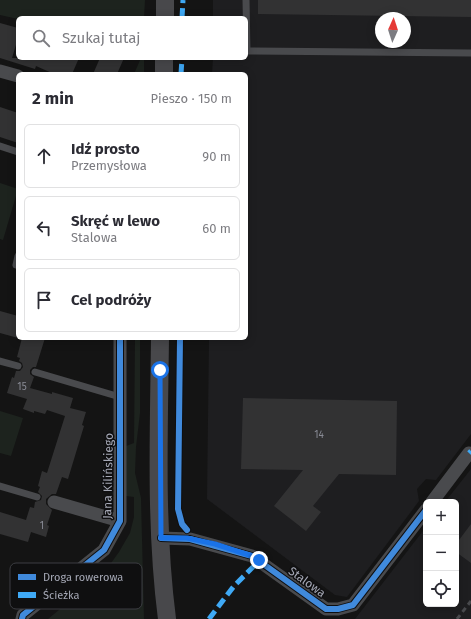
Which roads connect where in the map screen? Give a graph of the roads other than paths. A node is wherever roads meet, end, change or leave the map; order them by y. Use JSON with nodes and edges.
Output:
{"nodes":[{"id":1,"x":165,"y":0,"type":"edge"},
{"id":2,"x":246,"y":0,"type":"edge"},
{"id":3,"x":165,"y":16,"type":"edge"},
{"id":4,"x":246,"y":16,"type":"edge"},
{"id":5,"x":248,"y":51,"type":"edge"},
{"id":6,"x":471,"y":52,"type":"edge"},
{"id":7,"x":164,"y":60,"type":"edge"},
{"id":8,"x":0,"y":71,"type":"edge"},
{"id":9,"x":164,"y":72,"type":"edge"},
{"id":10,"x":16,"y":75,"type":"edge"},
{"id":11,"x":0,"y":146,"type":"edge"},
{"id":12,"x":16,"y":151,"type":"edge"},
{"id":13,"x":120,"y":340,"type":"edge"},
{"id":14,"x":160,"y":340,"type":"edge"},
{"id":15,"x":0,"y":361,"type":"edge"},
{"id":16,"x":18,"y":366,"type":"dead end"},
{"id":17,"x":35,"y":372,"type":"dead end"},
{"id":18,"x":120,"y":397,"type":"junction"},
{"id":19,"x":470,"y":452,"type":"dead end"},
{"id":20,"x":0,"y":486,"type":"edge"},
{"id":21,"x":37,"y":497,"type":"dead end"},
{"id":22,"x":434,"y":499,"type":"edge"},
{"id":23,"x":54,"y":502,"type":"dead end"},
{"id":24,"x":423,"y":514,"type":"edge"},
{"id":25,"x":120,"y":521,"type":"junction"},
{"id":26,"x":161,"y":538,"type":"junction"},
{"id":27,"x":88,"y":563,"type":"edge"},
{"id":28,"x":164,"y":590,"type":"junction"},
{"id":29,"x":30,"y":609,"type":"edge"},
{"id":30,"x":22,"y":619,"type":"edge"},
{"id":31,"x":161,"y":619,"type":"edge"},
{"id":32,"x":167,"y":619,"type":"edge"}],
"edges":[{"from":1,"to":3,"type":"main road"},
{"from":2,"to":4,"type":"lane"},
{"from":5,"to":6,"type":"lane"},
{"from":7,"to":9,"type":"main road"},
{"from":8,"to":10,"type":"street"},
{"from":11,"to":12,"type":"lane"},
{"from":13,"to":18,"type":"street","name":"Jana Kilińskiego"},
{"from":14,"to":26,"type":"main road"},
{"from":15,"to":16,"type":"lane"},
{"from":17,"to":18,"type":"lane"},
{"from":18,"to":25,"type":"street","name":"Jana Kilińskiego"},
{"from":19,"to":22,"type":"street"},
{"from":20,"to":21,"type":"lane"},
{"from":23,"to":25,"type":"street"},
{"from":24,"to":26,"type":"street","name":"Stalowa"},
{"from":25,"to":27,"type":"street","name":"Jana Kilińskiego"},
{"from":26,"to":28,"type":"main road"},
{"from":28,"to":31,"type":"main road"},
{"from":28,"to":32,"type":"main road"},
{"from":29,"to":30,"type":"street","name":"Jana Kilińskiego"}]}
